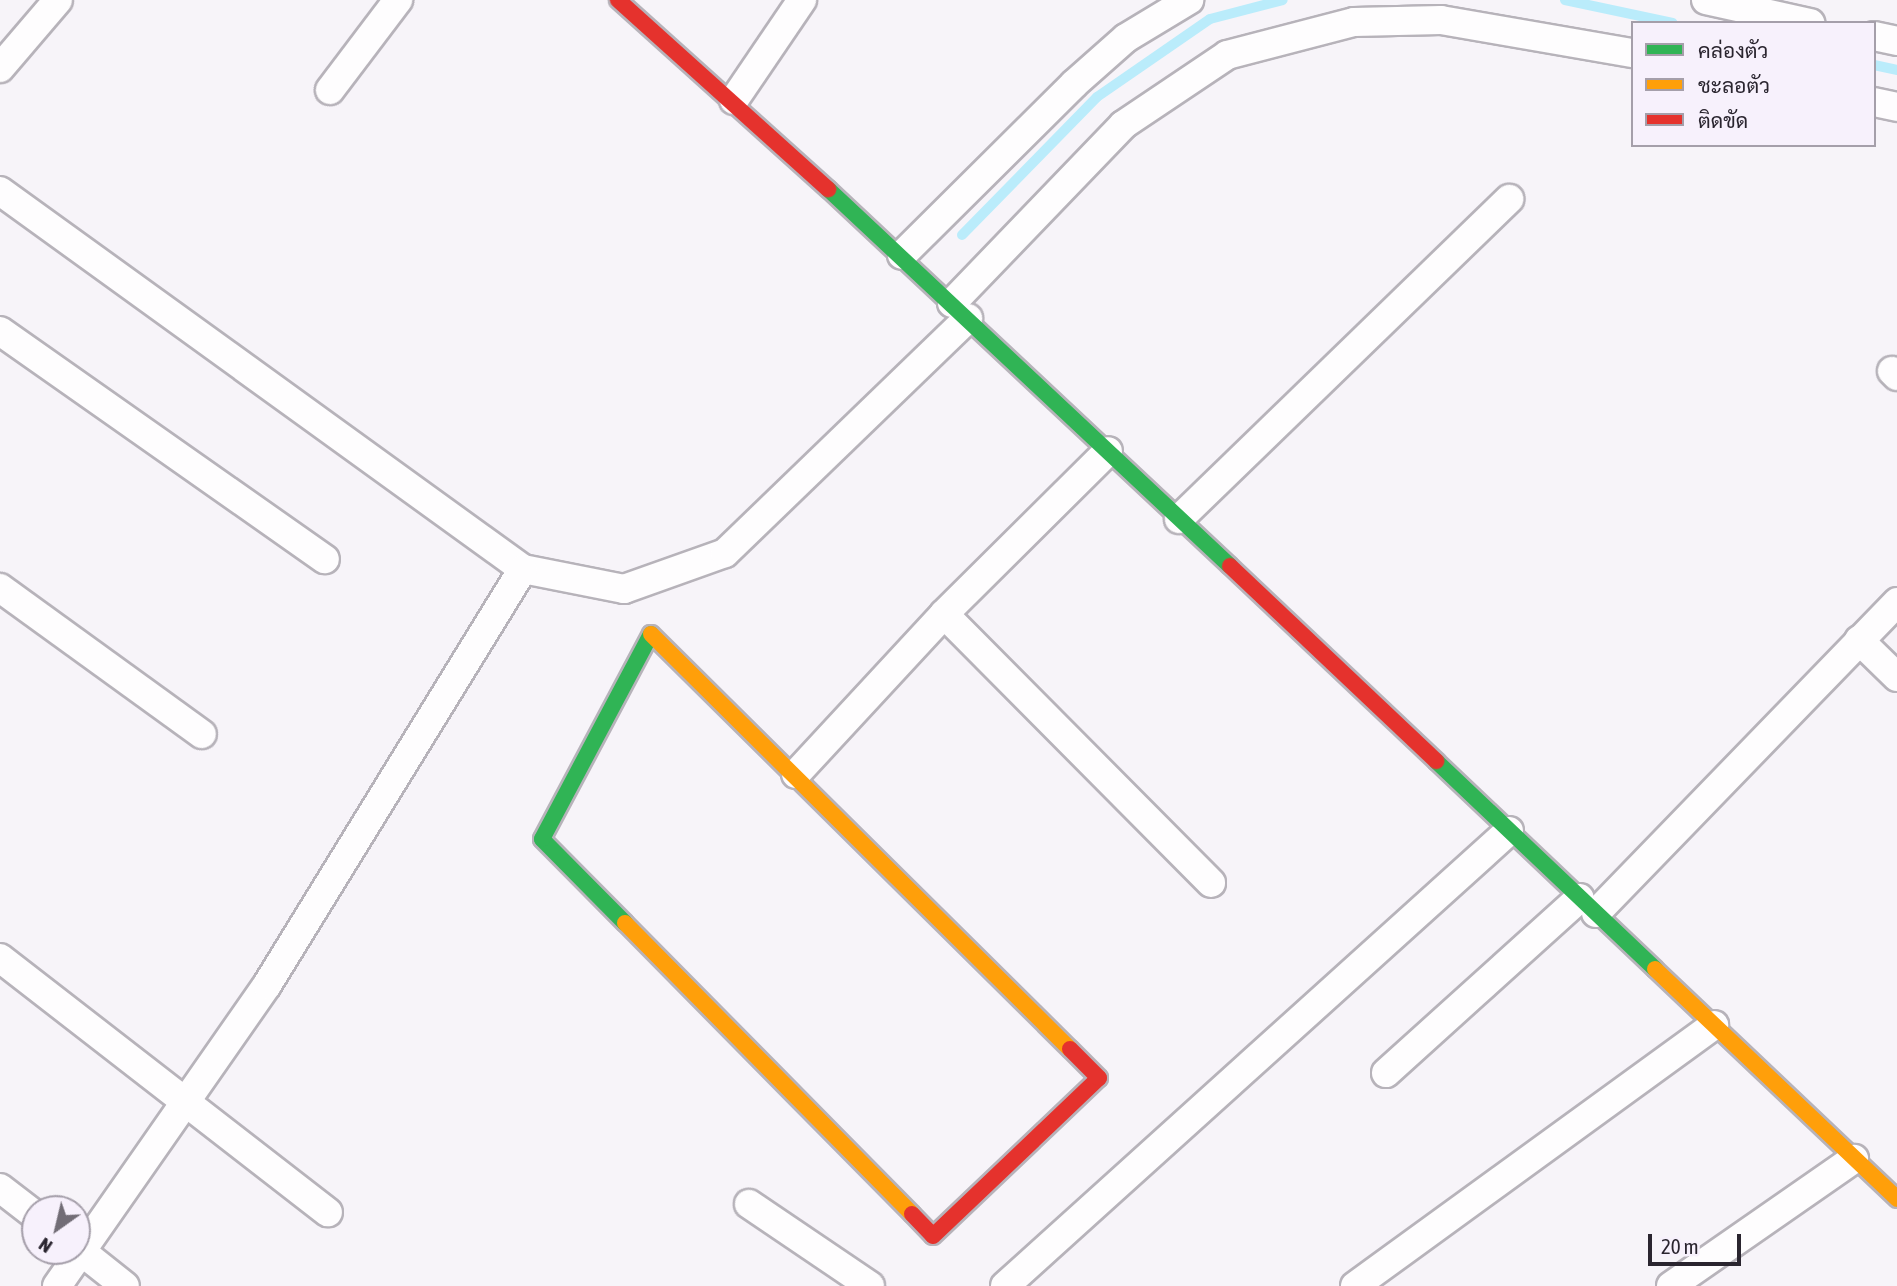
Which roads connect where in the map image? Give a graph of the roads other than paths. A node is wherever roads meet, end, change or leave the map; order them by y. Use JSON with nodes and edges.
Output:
{"nodes":[{"id":1,"x":58,"y":0,"type":"edge"},
{"id":2,"x":398,"y":0,"type":"edge"},
{"id":3,"x":618,"y":0,"type":"edge"},
{"id":4,"x":802,"y":0,"type":"edge"},
{"id":5,"x":1189,"y":0,"type":"edge"},
{"id":6,"x":1820,"y":0,"type":"edge"},
{"id":7,"x":1713,"y":1,"type":"edge"},
{"id":8,"x":1803,"y":21,"type":"edge"},
{"id":9,"x":1809,"y":21,"type":"edge"},
{"id":10,"x":1876,"y":36,"type":"edge"},
{"id":11,"x":1897,"y":41,"type":"edge"},
{"id":12,"x":1631,"y":53,"type":"edge"},
{"id":13,"x":0,"y":68,"type":"edge"},
{"id":14,"x":330,"y":90,"type":"dead end"},
{"id":15,"x":734,"y":100,"type":"junction"},
{"id":16,"x":1876,"y":102,"type":"edge"},
{"id":17,"x":1897,"y":107,"type":"edge"},
{"id":18,"x":0,"y":191,"type":"edge"},
{"id":19,"x":1509,"y":199,"type":"dead end"},
{"id":20,"x":902,"y":255,"type":"junction"},
{"id":21,"x":960,"y":310,"type":"junction"},
{"id":22,"x":0,"y":331,"type":"edge"},
{"id":23,"x":1108,"y":451,"type":"junction"},
{"id":24,"x":1180,"y":519,"type":"junction"},
{"id":25,"x":325,"y":559,"type":"dead end"},
{"id":26,"x":523,"y":569,"type":"junction"},
{"id":27,"x":0,"y":588,"type":"edge"},
{"id":28,"x":1897,"y":602,"type":"edge"},
{"id":29,"x":944,"y":614,"type":"junction"},
{"id":30,"x":1859,"y":640,"type":"junction"},
{"id":31,"x":1897,"y":677,"type":"edge"},
{"id":32,"x":202,"y":734,"type":"dead end"},
{"id":33,"x":796,"y":774,"type":"junction"},
{"id":34,"x":1509,"y":831,"type":"junction"},
{"id":35,"x":1211,"y":883,"type":"dead end"},
{"id":36,"x":1588,"y":905,"type":"junction"},
{"id":37,"x":0,"y":958,"type":"edge"},
{"id":38,"x":1714,"y":1025,"type":"junction"},
{"id":39,"x":1386,"y":1073,"type":"dead end"},
{"id":40,"x":188,"y":1104,"type":"junction"},
{"id":41,"x":1854,"y":1158,"type":"junction"},
{"id":42,"x":0,"y":1188,"type":"edge"},
{"id":43,"x":1897,"y":1199,"type":"edge"},
{"id":44,"x":21,"y":1204,"type":"edge"},
{"id":45,"x":749,"y":1204,"type":"dead end"},
{"id":46,"x":328,"y":1212,"type":"dead end"},
{"id":47,"x":91,"y":1235,"type":"edge"},
{"id":48,"x":91,"y":1259,"type":"edge"},
{"id":49,"x":70,"y":1265,"type":"edge"},
{"id":50,"x":57,"y":1286,"type":"edge"},
{"id":51,"x":125,"y":1286,"type":"edge"},
{"id":52,"x":870,"y":1286,"type":"edge"},
{"id":53,"x":1005,"y":1286,"type":"edge"},
{"id":54,"x":1355,"y":1286,"type":"edge"},
{"id":55,"x":1671,"y":1286,"type":"edge"}],
"edges":[{"from":1,"to":13,"type":"street"},
{"from":2,"to":14,"type":"street"},
{"from":3,"to":15,"type":"main road"},
{"from":4,"to":15,"type":"street"},
{"from":5,"to":20,"type":"street"},
{"from":6,"to":9,"type":"street"},
{"from":7,"to":8,"type":"street"},
{"from":10,"to":11,"type":"street"},
{"from":12,"to":21,"type":"street"},
{"from":15,"to":20,"type":"main road"},
{"from":16,"to":17,"type":"street"},
{"from":18,"to":26,"type":"street"},
{"from":19,"to":24,"type":"street"},
{"from":20,"to":21,"type":"main road"},
{"from":21,"to":23,"type":"main road"},
{"from":21,"to":26,"type":"street"},
{"from":22,"to":25,"type":"street"},
{"from":23,"to":24,"type":"main road"},
{"from":23,"to":29,"type":"street"},
{"from":24,"to":34,"type":"main road"},
{"from":26,"to":40,"type":"street"},
{"from":27,"to":32,"type":"street"},
{"from":28,"to":30,"type":"street"},
{"from":29,"to":33,"type":"street"},
{"from":29,"to":35,"type":"street"},
{"from":30,"to":31,"type":"street"},
{"from":30,"to":36,"type":"street"},
{"from":33,"to":33,"type":"main road"},
{"from":34,"to":36,"type":"main road"},
{"from":34,"to":53,"type":"street"},
{"from":36,"to":38,"type":"main road"},
{"from":36,"to":39,"type":"street"},
{"from":37,"to":40,"type":"street"},
{"from":38,"to":41,"type":"main road"},
{"from":38,"to":54,"type":"street"},
{"from":40,"to":46,"type":"street"},
{"from":40,"to":47,"type":"street"},
{"from":41,"to":43,"type":"main road"},
{"from":41,"to":55,"type":"street"},
{"from":42,"to":44,"type":"street"},
{"from":45,"to":52,"type":"street"},
{"from":48,"to":51,"type":"street"},
{"from":49,"to":50,"type":"street"}]}
